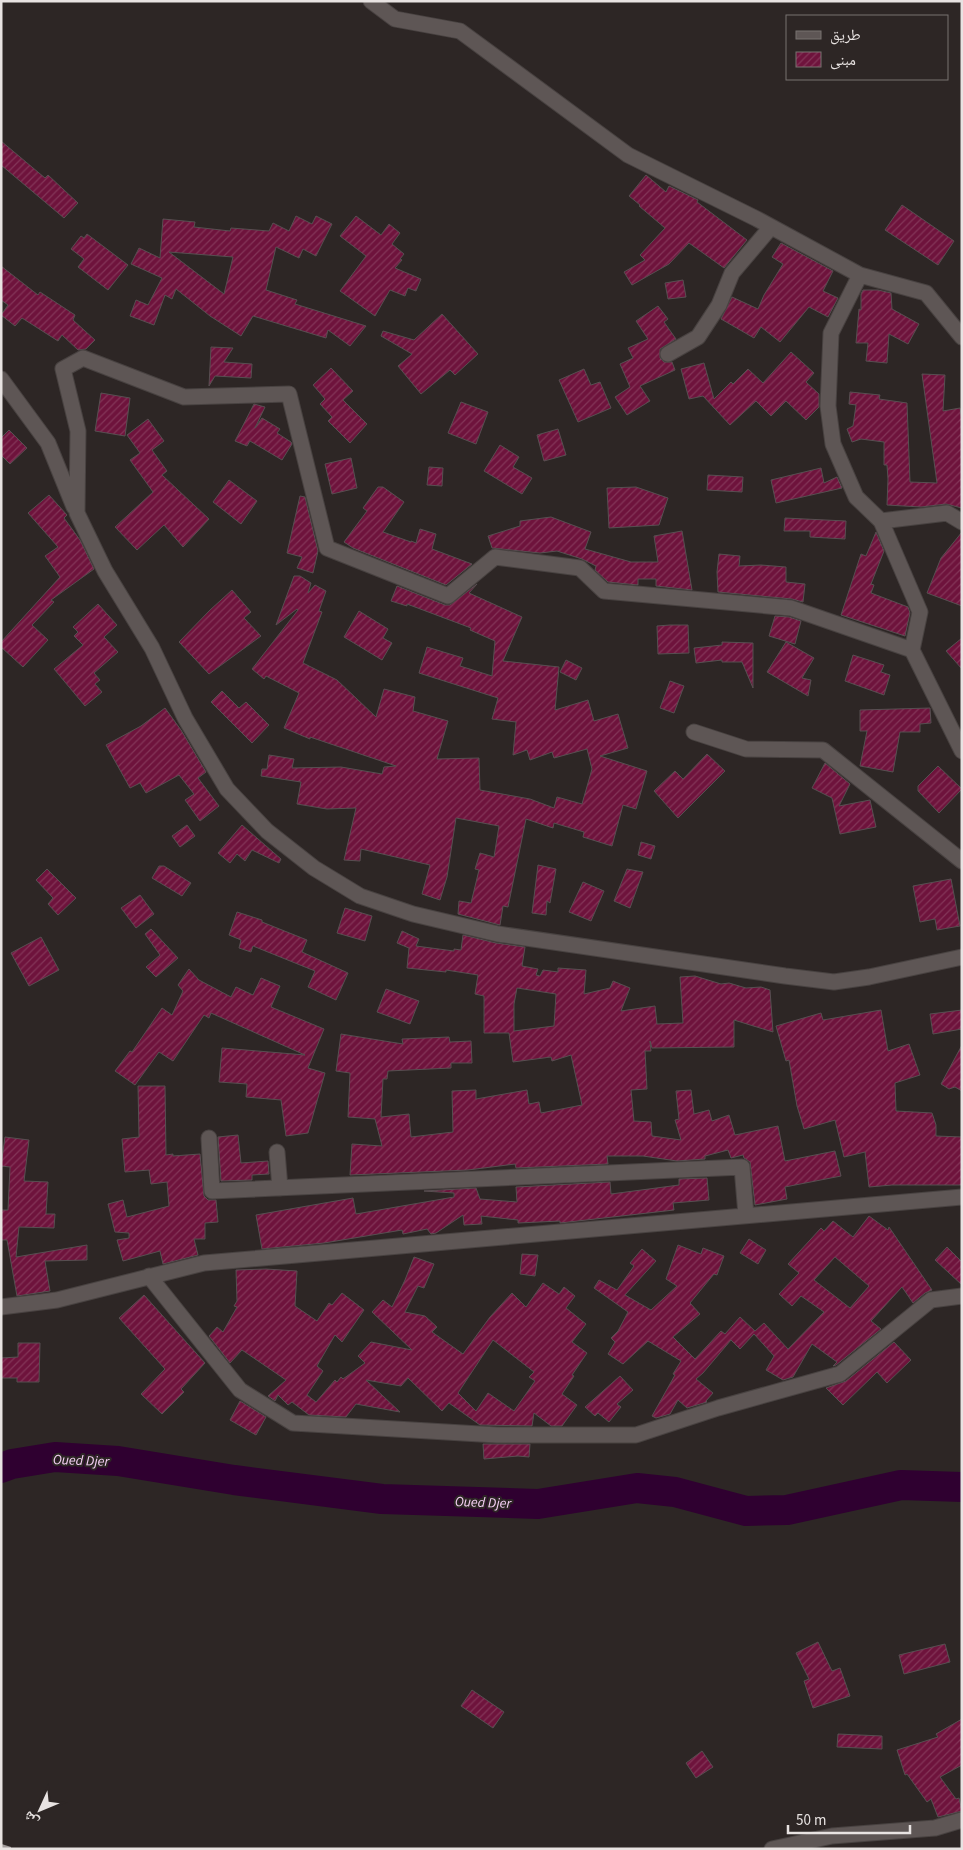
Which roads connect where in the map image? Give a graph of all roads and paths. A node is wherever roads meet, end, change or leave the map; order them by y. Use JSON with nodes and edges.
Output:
{"nodes":[{"id":1,"x":371,"y":1,"type":"edge"},
{"id":2,"x":771,"y":227,"type":"junction"},
{"id":3,"x":860,"y":275,"type":"junction"},
{"id":4,"x":962,"y":337,"type":"edge"},
{"id":5,"x":668,"y":354,"type":"dead end"},
{"id":6,"x":1,"y":379,"type":"edge"},
{"id":7,"x":77,"y":513,"type":"junction"},
{"id":8,"x":881,"y":521,"type":"junction"},
{"id":9,"x":962,"y":522,"type":"edge"},
{"id":10,"x":912,"y":650,"type":"junction"},
{"id":11,"x":694,"y":732,"type":"dead end"},
{"id":12,"x":962,"y":751,"type":"edge"},
{"id":13,"x":962,"y":861,"type":"edge"},
{"id":14,"x":962,"y":957,"type":"edge"},
{"id":15,"x":208,"y":1138,"type":"dead end"},
{"id":16,"x":277,"y":1152,"type":"dead end"},
{"id":17,"x":280,"y":1188,"type":"junction"},
{"id":18,"x":962,"y":1197,"type":"edge"},
{"id":19,"x":746,"y":1215,"type":"junction"},
{"id":20,"x":149,"y":1276,"type":"junction"},
{"id":21,"x":962,"y":1296,"type":"edge"},
{"id":22,"x":1,"y":1307,"type":"edge"},
{"id":23,"x":962,"y":1820,"type":"edge"},
{"id":24,"x":772,"y":1849,"type":"edge"}],
"edges":[{"from":1,"to":2,"type":"street"},
{"from":2,"to":3,"type":"street"},
{"from":2,"to":5,"type":"street"},
{"from":3,"to":4,"type":"street"},
{"from":3,"to":8,"type":"street"},
{"from":6,"to":7,"type":"street"},
{"from":7,"to":10,"type":"street"},
{"from":7,"to":14,"type":"street"},
{"from":8,"to":9,"type":"street"},
{"from":8,"to":10,"type":"street"},
{"from":10,"to":12,"type":"street"},
{"from":11,"to":13,"type":"street"},
{"from":15,"to":17,"type":"street"},
{"from":16,"to":17,"type":"street"},
{"from":17,"to":19,"type":"street"},
{"from":18,"to":19,"type":"street"},
{"from":19,"to":20,"type":"street"},
{"from":20,"to":21,"type":"street"},
{"from":20,"to":22,"type":"street"},
{"from":23,"to":24,"type":"street"}]}
